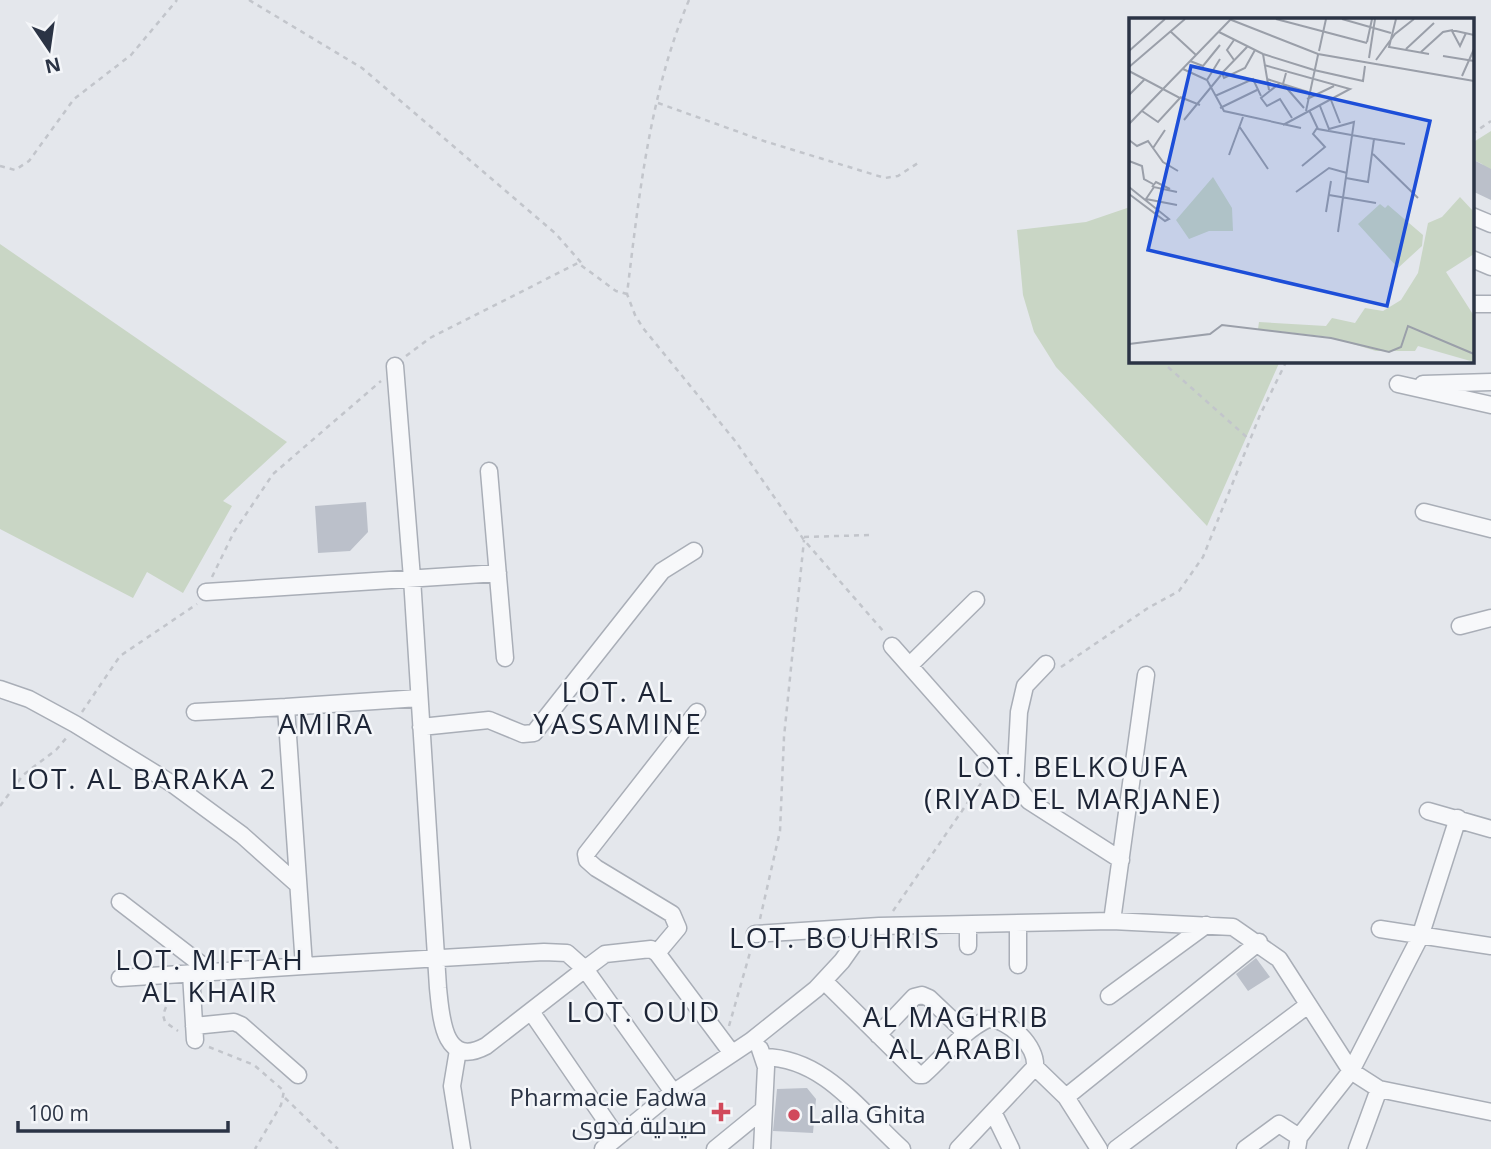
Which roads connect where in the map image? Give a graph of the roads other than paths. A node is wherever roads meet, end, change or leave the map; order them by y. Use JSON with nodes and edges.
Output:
{"nodes":[{"id":1,"x":1474,"y":217,"type":"edge"},
{"id":2,"x":1491,"y":224,"type":"edge"},
{"id":3,"x":1474,"y":261,"type":"edge"},
{"id":4,"x":1491,"y":267,"type":"edge"},
{"id":5,"x":395,"y":366,"type":"road end"},
{"id":6,"x":1491,"y":382,"type":"edge"},
{"id":7,"x":1491,"y":405,"type":"edge"},
{"id":8,"x":489,"y":471,"type":"dead end"},
{"id":9,"x":1424,"y":512,"type":"dead end"},
{"id":10,"x":1491,"y":529,"type":"edge"},
{"id":11,"x":694,"y":551,"type":"dead end"},
{"id":12,"x":498,"y":573,"type":"junction"},
{"id":13,"x":412,"y":579,"type":"junction"},
{"id":14,"x":205,"y":592,"type":"road end"},
{"id":15,"x":976,"y":600,"type":"dead end"},
{"id":16,"x":1491,"y":618,"type":"edge"},
{"id":17,"x":1460,"y":626,"type":"dead end"},
{"id":18,"x":892,"y":646,"type":"road end"},
{"id":19,"x":505,"y":657,"type":"dead end"},
{"id":20,"x":910,"y":665,"type":"junction"},
{"id":21,"x":1050,"y":669,"type":"road end"},
{"id":22,"x":1146,"y":675,"type":"dead end"},
{"id":23,"x":0,"y":690,"type":"edge"},
{"id":24,"x":419,"y":698,"type":"junction"},
{"id":25,"x":286,"y":707,"type":"junction"},
{"id":26,"x":195,"y":712,"type":"dead end"},
{"id":27,"x":698,"y":712,"type":"dead end"},
{"id":28,"x":421,"y":727,"type":"junction"},
{"id":29,"x":1015,"y":785,"type":"junction"},
{"id":30,"x":1428,"y":811,"type":"dead end"},
{"id":31,"x":1458,"y":818,"type":"junction"},
{"id":32,"x":1491,"y":829,"type":"edge"},
{"id":33,"x":1121,"y":860,"type":"junction"},
{"id":34,"x":297,"y":884,"type":"junction"},
{"id":35,"x":120,"y":902,"type":"dead end"},
{"id":36,"x":1112,"y":921,"type":"junction"},
{"id":37,"x":1018,"y":923,"type":"junction"},
{"id":38,"x":968,"y":925,"type":"junction"},
{"id":39,"x":1206,"y":925,"type":"junction"},
{"id":40,"x":872,"y":927,"type":"junction"},
{"id":41,"x":1380,"y":929,"type":"dead end"},
{"id":42,"x":755,"y":934,"type":"road end"},
{"id":43,"x":1420,"y":937,"type":"junction"},
{"id":44,"x":1259,"y":942,"type":"junction"},
{"id":45,"x":968,"y":946,"type":"dead end"},
{"id":46,"x":1491,"y":946,"type":"edge"},
{"id":47,"x":657,"y":953,"type":"junction"},
{"id":48,"x":437,"y":959,"type":"junction"},
{"id":49,"x":1018,"y":965,"type":"dead end"},
{"id":50,"x":304,"y":966,"type":"junction"},
{"id":51,"x":585,"y":969,"type":"junction"},
{"id":52,"x":211,"y":972,"type":"junction"},
{"id":53,"x":191,"y":974,"type":"junction"},
{"id":54,"x":120,"y":978,"type":"dead end"},
{"id":55,"x":824,"y":981,"type":"junction"},
{"id":56,"x":1109,"y":996,"type":"dead end"},
{"id":57,"x":1308,"y":1005,"type":"junction"},
{"id":58,"x":532,"y":1013,"type":"junction"},
{"id":59,"x":966,"y":1033,"type":"junction"},
{"id":60,"x":878,"y":1035,"type":"junction"},
{"id":61,"x":751,"y":1041,"type":"junction"},
{"id":62,"x":727,"y":1048,"type":"junction"},
{"id":63,"x":458,"y":1050,"type":"junction"},
{"id":64,"x":764,"y":1056,"type":"junction"},
{"id":65,"x":1035,"y":1067,"type":"junction"},
{"id":66,"x":1351,"y":1070,"type":"junction"},
{"id":67,"x":298,"y":1075,"type":"dead end"},
{"id":68,"x":1379,"y":1089,"type":"junction"},
{"id":69,"x":673,"y":1092,"type":"junction"},
{"id":70,"x":1066,"y":1097,"type":"junction"},
{"id":71,"x":764,"y":1110,"type":"junction"},
{"id":72,"x":1491,"y":1112,"type":"edge"},
{"id":73,"x":994,"y":1114,"type":"junction"},
{"id":74,"x":617,"y":1138,"type":"junction"},
{"id":75,"x":1298,"y":1143,"type":"edge"},
{"id":76,"x":462,"y":1149,"type":"edge"},
{"id":77,"x":603,"y":1149,"type":"edge"},
{"id":78,"x":715,"y":1149,"type":"edge"},
{"id":79,"x":762,"y":1149,"type":"edge"},
{"id":80,"x":902,"y":1149,"type":"edge"},
{"id":81,"x":958,"y":1149,"type":"edge"},
{"id":82,"x":1011,"y":1149,"type":"edge"},
{"id":83,"x":1099,"y":1149,"type":"edge"},
{"id":84,"x":1116,"y":1149,"type":"edge"},
{"id":85,"x":1245,"y":1149,"type":"edge"},
{"id":86,"x":1357,"y":1149,"type":"edge"}],
"edges":[{"from":1,"to":2,"type":"street"},
{"from":3,"to":4,"type":"street"},
{"from":5,"to":13,"type":"street"},
{"from":6,"to":7,"type":"street"},
{"from":8,"to":12,"type":"street"},
{"from":9,"to":10,"type":"street"},
{"from":11,"to":28,"type":"street"},
{"from":12,"to":13,"type":"street"},
{"from":12,"to":19,"type":"street"},
{"from":13,"to":14,"type":"street"},
{"from":13,"to":24,"type":"street"},
{"from":15,"to":20,"type":"street"},
{"from":16,"to":17,"type":"street"},
{"from":18,"to":20,"type":"street"},
{"from":20,"to":29,"type":"street"},
{"from":21,"to":29,"type":"street"},
{"from":22,"to":33,"type":"street"},
{"from":23,"to":34,"type":"street"},
{"from":24,"to":25,"type":"street"},
{"from":24,"to":28,"type":"street"},
{"from":25,"to":26,"type":"street"},
{"from":25,"to":34,"type":"street"},
{"from":27,"to":47,"type":"street"},
{"from":28,"to":48,"type":"street"},
{"from":29,"to":33,"type":"street"},
{"from":30,"to":31,"type":"street"},
{"from":31,"to":32,"type":"street"},
{"from":31,"to":43,"type":"street"},
{"from":33,"to":36,"type":"street"},
{"from":34,"to":50,"type":"street"},
{"from":35,"to":52,"type":"street"},
{"from":36,"to":37,"type":"street"},
{"from":36,"to":39,"type":"street"},
{"from":37,"to":38,"type":"street"},
{"from":37,"to":49,"type":"street"},
{"from":38,"to":40,"type":"street"},
{"from":38,"to":45,"type":"street"},
{"from":39,"to":44,"type":"street"},
{"from":39,"to":56,"type":"street"},
{"from":40,"to":42,"type":"street"},
{"from":40,"to":55,"type":"street"},
{"from":41,"to":43,"type":"street"},
{"from":43,"to":46,"type":"street"},
{"from":43,"to":66,"type":"street"},
{"from":44,"to":57,"type":"street"},
{"from":44,"to":70,"type":"street"},
{"from":47,"to":51,"type":"street"},
{"from":47,"to":62,"type":"street"},
{"from":48,"to":50,"type":"street"},
{"from":48,"to":51,"type":"street"},
{"from":48,"to":63,"type":"street"},
{"from":50,"to":52,"type":"street"},
{"from":51,"to":58,"type":"street"},
{"from":51,"to":69,"type":"street"},
{"from":52,"to":53,"type":"street"},
{"from":53,"to":54,"type":"street"},
{"from":53,"to":67,"type":"street"},
{"from":55,"to":60,"type":"street"},
{"from":55,"to":61,"type":"street"},
{"from":57,"to":66,"type":"street"},
{"from":57,"to":84,"type":"street"},
{"from":58,"to":63,"type":"street"},
{"from":58,"to":74,"type":"street"},
{"from":59,"to":60,"type":"street"},
{"from":59,"to":60,"type":"street"},
{"from":59,"to":65,"type":"street"},
{"from":61,"to":62,"type":"street"},
{"from":61,"to":64,"type":"street"},
{"from":62,"to":69,"type":"street"},
{"from":63,"to":76,"type":"street"},
{"from":64,"to":71,"type":"street"},
{"from":64,"to":80,"type":"street"},
{"from":65,"to":70,"type":"street"},
{"from":65,"to":73,"type":"street"},
{"from":66,"to":68,"type":"street"},
{"from":66,"to":75,"type":"street"},
{"from":68,"to":72,"type":"street"},
{"from":68,"to":86,"type":"street"},
{"from":69,"to":74,"type":"street"},
{"from":70,"to":83,"type":"street"},
{"from":71,"to":78,"type":"street"},
{"from":71,"to":79,"type":"street"},
{"from":73,"to":81,"type":"street"},
{"from":73,"to":82,"type":"street"},
{"from":74,"to":77,"type":"street"},
{"from":75,"to":85,"type":"street"}]}
